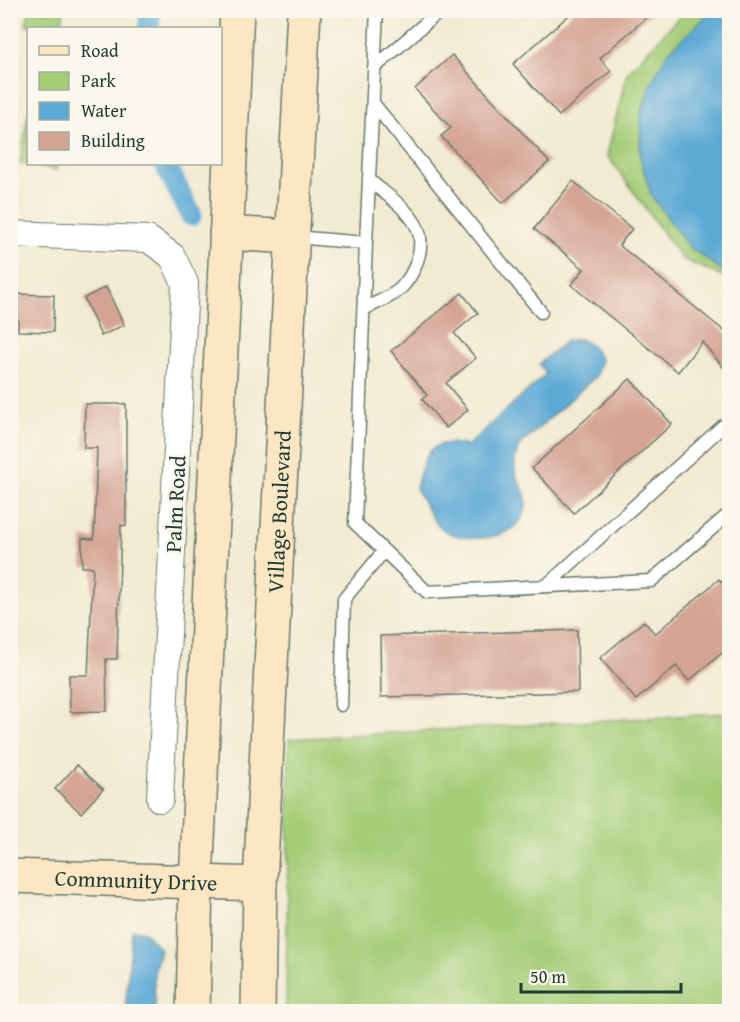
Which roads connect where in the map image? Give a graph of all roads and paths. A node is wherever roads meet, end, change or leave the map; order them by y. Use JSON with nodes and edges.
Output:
{"nodes":[{"id":1,"x":237,"y":10,"type":"edge"},
{"id":2,"x":304,"y":10,"type":"edge"},
{"id":3,"x":377,"y":10,"type":"edge"},
{"id":4,"x":441,"y":10,"type":"edge"},
{"id":5,"x":374,"y":68,"type":"junction"},
{"id":6,"x":373,"y":103,"type":"junction"},
{"id":7,"x":369,"y":180,"type":"junction"},
{"id":8,"x":226,"y":233,"type":"junction"},
{"id":9,"x":10,"y":234,"type":"edge"},
{"id":10,"x":293,"y":237,"type":"junction"},
{"id":11,"x":366,"y":243,"type":"junction"},
{"id":12,"x":364,"y":309,"type":"junction"},
{"id":13,"x":541,"y":312,"type":"dead end"},
{"id":14,"x":729,"y":432,"type":"edge"},
{"id":15,"x":729,"y":513,"type":"edge"},
{"id":16,"x":384,"y":551,"type":"junction"},
{"id":17,"x":546,"y":586,"type":"junction"},
{"id":18,"x":341,"y":705,"type":"dead end"},
{"id":19,"x":160,"y":799,"type":"dead end"},
{"id":20,"x":10,"y":876,"type":"edge"},
{"id":21,"x":196,"y":882,"type":"junction"},
{"id":22,"x":260,"y":884,"type":"junction"},
{"id":23,"x":194,"y":1011,"type":"edge"},
{"id":24,"x":258,"y":1011,"type":"edge"}],
"edges":[{"from":1,"to":8,"type":"street"},
{"from":2,"to":10,"type":"street","name":"Village Boulevard"},
{"from":3,"to":5,"type":"lane"},
{"from":4,"to":5,"type":"lane"},
{"from":5,"to":6,"type":"lane"},
{"from":6,"to":7,"type":"lane"},
{"from":6,"to":13,"type":"lane"},
{"from":7,"to":11,"type":"lane"},
{"from":7,"to":12,"type":"lane"},
{"from":8,"to":10,"type":"street"},
{"from":8,"to":21,"type":"street"},
{"from":9,"to":19,"type":"street","name":"Palm Road"},
{"from":10,"to":11,"type":"lane"},
{"from":10,"to":22,"type":"street","name":"Village Boulevard"},
{"from":11,"to":12,"type":"lane"},
{"from":12,"to":16,"type":"lane"},
{"from":14,"to":17,"type":"lane"},
{"from":15,"to":17,"type":"lane"},
{"from":16,"to":17,"type":"lane"},
{"from":16,"to":18,"type":"lane"},
{"from":20,"to":21,"type":"street","name":"Community Drive"},
{"from":21,"to":22,"type":"street","name":"Community Drive"},
{"from":21,"to":23,"type":"street"},
{"from":22,"to":24,"type":"street","name":"Village Boulevard"}]}
